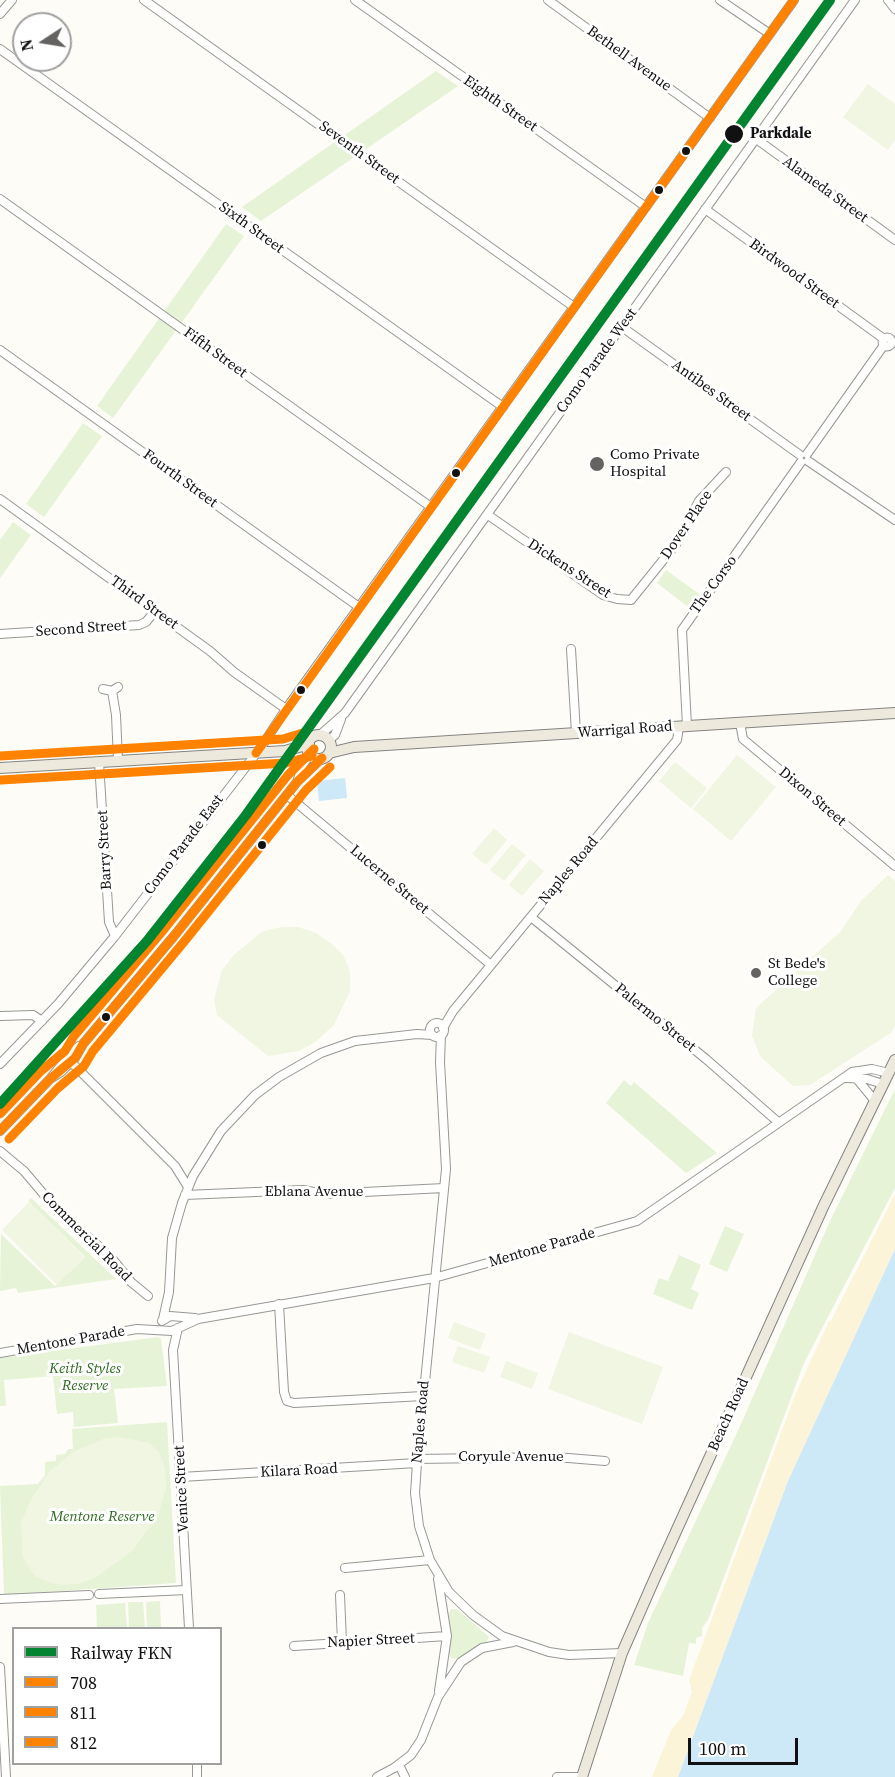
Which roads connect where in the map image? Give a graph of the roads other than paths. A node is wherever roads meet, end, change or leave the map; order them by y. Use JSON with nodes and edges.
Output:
{"nodes":[{"id":1,"x":12,"y":0,"type":"edge"},
{"id":2,"x":144,"y":0,"type":"edge"},
{"id":3,"x":355,"y":0,"type":"edge"},
{"id":4,"x":548,"y":0,"type":"edge"},
{"id":5,"x":720,"y":0,"type":"edge"},
{"id":6,"x":794,"y":0,"type":"edge"},
{"id":7,"x":888,"y":0,"type":"edge"},
{"id":8,"x":853,"y":1,"type":"edge"},
{"id":9,"x":895,"y":9,"type":"edge"},
{"id":10,"x":0,"y":14,"type":"edge"},
{"id":11,"x":770,"y":34,"type":"junction"},
{"id":12,"x":0,"y":49,"type":"edge"},
{"id":13,"x":710,"y":118,"type":"junction"},
{"id":14,"x":755,"y":138,"type":"junction"},
{"id":15,"x":0,"y":199,"type":"edge"},
{"id":16,"x":646,"y":207,"type":"junction"},
{"id":17,"x":705,"y":209,"type":"junction"},
{"id":18,"x":895,"y":240,"type":"edge"},
{"id":19,"x":574,"y":307,"type":"junction"},
{"id":20,"x":622,"y":327,"type":"junction"},
{"id":21,"x":890,"y":341,"type":"edge"},
{"id":22,"x":0,"y":350,"type":"edge"},
{"id":23,"x":502,"y":407,"type":"junction"},
{"id":24,"x":804,"y":458,"type":"junction"},
{"id":25,"x":726,"y":472,"type":"dead end"},
{"id":26,"x":0,"y":499,"type":"edge"},
{"id":27,"x":431,"y":507,"type":"junction"},
{"id":28,"x":488,"y":514,"type":"junction"},
{"id":29,"x":895,"y":520,"type":"edge"},
{"id":30,"x":649,"y":579,"type":"joint"},
{"id":31,"x":359,"y":607,"type":"junction"},
{"id":32,"x":155,"y":611,"type":"junction"},
{"id":33,"x":0,"y":634,"type":"edge"},
{"id":34,"x":571,"y":649,"type":"dead end"},
{"id":35,"x":111,"y":689,"type":"dead end"},
{"id":36,"x":286,"y":709,"type":"junction"},
{"id":37,"x":895,"y":713,"type":"edge"},
{"id":38,"x":740,"y":723,"type":"junction"},
{"id":39,"x":683,"y":726,"type":"junction"},
{"id":40,"x":576,"y":733,"type":"junction"},
{"id":41,"x":327,"y":738,"type":"junction"},
{"id":42,"x":354,"y":747,"type":"junction"},
{"id":43,"x":308,"y":751,"type":"junction"},
{"id":44,"x":256,"y":753,"type":"junction"},
{"id":45,"x":326,"y":756,"type":"junction"},
{"id":46,"x":118,"y":761,"type":"junction"},
{"id":47,"x":99,"y":762,"type":"junction"},
{"id":48,"x":0,"y":768,"type":"edge"},
{"id":49,"x":297,"y":782,"type":"junction"},
{"id":50,"x":287,"y":795,"type":"junction"},
{"id":51,"x":895,"y":866,"type":"edge"},
{"id":52,"x":531,"y":917,"type":"junction"},
{"id":53,"x":115,"y":936,"type":"junction"},
{"id":54,"x":491,"y":965,"type":"junction"},
{"id":55,"x":0,"y":1016,"type":"edge"},
{"id":56,"x":42,"y":1021,"type":"junction"},
{"id":57,"x":436,"y":1031,"type":"junction"},
{"id":58,"x":83,"y":1044,"type":"junction"},
{"id":59,"x":895,"y":1060,"type":"edge"},
{"id":60,"x":71,"y":1062,"type":"junction"},
{"id":61,"x":0,"y":1064,"type":"edge"},
{"id":62,"x":889,"y":1073,"type":"junction"},
{"id":63,"x":846,"y":1078,"type":"junction"},
{"id":64,"x":50,"y":1079,"type":"junction"},
{"id":65,"x":857,"y":1079,"type":"junction"},
{"id":66,"x":883,"y":1084,"type":"junction"},
{"id":67,"x":875,"y":1101,"type":"junction"},
{"id":68,"x":777,"y":1122,"type":"junction"},
{"id":69,"x":0,"y":1131,"type":"edge"},
{"id":70,"x":0,"y":1151,"type":"edge"},
{"id":71,"x":175,"y":1166,"type":"junction"},
{"id":72,"x":199,"y":1166,"type":"junction"},
{"id":73,"x":444,"y":1188,"type":"junction"},
{"id":74,"x":187,"y":1191,"type":"junction"},
{"id":75,"x":434,"y":1278,"type":"junction"},
{"id":76,"x":169,"y":1292,"type":"junction"},
{"id":77,"x":148,"y":1296,"type":"dead end"},
{"id":78,"x":279,"y":1304,"type":"junction"},
{"id":79,"x":177,"y":1317,"type":"junction"},
{"id":80,"x":198,"y":1318,"type":"junction"},
{"id":81,"x":163,"y":1324,"type":"junction"},
{"id":82,"x":179,"y":1327,"type":"junction"},
{"id":83,"x":173,"y":1350,"type":"junction"},
{"id":84,"x":0,"y":1353,"type":"edge"},
{"id":85,"x":423,"y":1396,"type":"junction"},
{"id":86,"x":417,"y":1461,"type":"junction"},
{"id":87,"x":605,"y":1461,"type":"dead end"},
{"id":88,"x":181,"y":1478,"type":"junction"},
{"id":89,"x":430,"y":1560,"type":"junction"},
{"id":90,"x":345,"y":1568,"type":"dead end"},
{"id":91,"x":438,"y":1576,"type":"junction"},
{"id":92,"x":187,"y":1590,"type":"junction"},
{"id":93,"x":89,"y":1594,"type":"dead end"},
{"id":94,"x":99,"y":1594,"type":"dead end"},
{"id":95,"x":340,"y":1595,"type":"dead end"},
{"id":96,"x":0,"y":1599,"type":"edge"},
{"id":97,"x":458,"y":1602,"type":"junction"},
{"id":98,"x":444,"y":1611,"type":"junction"},
{"id":99,"x":189,"y":1627,"type":"edge"},
{"id":100,"x":447,"y":1636,"type":"junction"},
{"id":101,"x":514,"y":1641,"type":"junction"},
{"id":102,"x":342,"y":1642,"type":"junction"},
{"id":103,"x":294,"y":1646,"type":"dead end"},
{"id":104,"x":622,"y":1653,"type":"junction"},
{"id":105,"x":445,"y":1658,"type":"junction"},
{"id":106,"x":461,"y":1662,"type":"junction"},
{"id":107,"x":0,"y":1667,"type":"edge"},
{"id":108,"x":438,"y":1697,"type":"junction"},
{"id":109,"x":399,"y":1765,"type":"junction"},
{"id":110,"x":6,"y":1777,"type":"edge"},
{"id":111,"x":377,"y":1777,"type":"edge"},
{"id":112,"x":405,"y":1777,"type":"edge"},
{"id":113,"x":557,"y":1777,"type":"edge"},
{"id":114,"x":581,"y":1777,"type":"edge"}],
"edges":[{"from":1,"to":10,"type":"street"},
{"from":2,"to":19,"type":"street","name":"Seventh Street"},
{"from":3,"to":16,"type":"street","name":"Eighth Street"},
{"from":4,"to":13,"type":"street","name":"Bethell Avenue"},
{"from":5,"to":11,"type":"street"},
{"from":6,"to":11,"type":"street","name":"Como Parade East"},
{"from":7,"to":9,"type":"street"},
{"from":8,"to":14,"type":"street","name":"Como Parade West"},
{"from":11,"to":13,"type":"street","name":"Como Parade East"},
{"from":12,"to":23,"type":"street","name":"Sixth Street"},
{"from":13,"to":16,"type":"street","name":"Como Parade East"},
{"from":14,"to":17,"type":"street","name":"Como Parade West"},
{"from":14,"to":18,"type":"street","name":"Alameda Street"},
{"from":15,"to":27,"type":"street","name":"Fifth Street"},
{"from":16,"to":19,"type":"street","name":"Como Parade East"},
{"from":17,"to":20,"type":"street","name":"Como Parade West"},
{"from":17,"to":21,"type":"street","name":"Birdwood Street"},
{"from":19,"to":23,"type":"street","name":"Como Parade East"},
{"from":20,"to":24,"type":"street","name":"Antibes Street"},
{"from":20,"to":28,"type":"street","name":"Como Parade West"},
{"from":21,"to":24,"type":"street","name":"The Corso"},
{"from":22,"to":31,"type":"street","name":"Fourth Street"},
{"from":23,"to":27,"type":"street","name":"Como Parade East"},
{"from":24,"to":29,"type":"street","name":"Antibes Street"},
{"from":24,"to":39,"type":"street","name":"The Corso"},
{"from":25,"to":30,"type":"street","name":"Dover Place"},
{"from":26,"to":32,"type":"street","name":"Third Street"},
{"from":27,"to":31,"type":"street","name":"Como Parade East"},
{"from":28,"to":30,"type":"street","name":"Dickens Street"},
{"from":28,"to":41,"type":"street","name":"Como Parade West"},
{"from":31,"to":36,"type":"street","name":"Como Parade East"},
{"from":32,"to":33,"type":"street","name":"Second Street"},
{"from":32,"to":36,"type":"street","name":"Third Street"},
{"from":34,"to":40,"type":"street"},
{"from":35,"to":46,"type":"street"},
{"from":36,"to":44,"type":"street","name":"Como Parade East"},
{"from":37,"to":38,"type":"main road","name":"Warrigal Road"},
{"from":38,"to":39,"type":"main road","name":"Warrigal Road"},
{"from":38,"to":51,"type":"street","name":"Dixon Street"},
{"from":39,"to":40,"type":"main road","name":"Warrigal Road"},
{"from":39,"to":52,"type":"street","name":"Naples Road"},
{"from":40,"to":42,"type":"main road","name":"Warrigal Road"},
{"from":41,"to":42,"type":"main road","name":"Warrigal Road"},
{"from":41,"to":43,"type":"main road"},
{"from":41,"to":45,"type":"main road"},
{"from":42,"to":45,"type":"main road","name":"Warrigal Road"},
{"from":43,"to":44,"type":"main road"},
{"from":43,"to":45,"type":"main road"},
{"from":43,"to":49,"type":"street"},
{"from":44,"to":46,"type":"main road"},
{"from":44,"to":53,"type":"street","name":"Como Parade East"},
{"from":45,"to":49,"type":"street"},
{"from":46,"to":47,"type":"main road"},
{"from":47,"to":48,"type":"main road"},
{"from":47,"to":53,"type":"street","name":"Barry Street"},
{"from":49,"to":50,"type":"street"},
{"from":50,"to":54,"type":"street","name":"Lucerne Street"},
{"from":50,"to":58,"type":"street"},
{"from":52,"to":54,"type":"street","name":"Naples Road"},
{"from":52,"to":68,"type":"street","name":"Palermo Street"},
{"from":53,"to":56,"type":"street","name":"Como Parade East"},
{"from":54,"to":57,"type":"street","name":"Naples Road"},
{"from":55,"to":56,"type":"street"},
{"from":56,"to":61,"type":"street","name":"Como Parade East"},
{"from":57,"to":72,"type":"street"},
{"from":57,"to":73,"type":"street","name":"Naples Road"},
{"from":58,"to":60,"type":"street"},
{"from":58,"to":64,"type":"street"},
{"from":59,"to":62,"type":"main road","name":"Beach Road"},
{"from":60,"to":64,"type":"street"},
{"from":60,"to":71,"type":"street"},
{"from":62,"to":63,"type":"street","name":"Mentone Parade"},
{"from":62,"to":66,"type":"main road","name":"Beach Road"},
{"from":63,"to":65,"type":"street"},
{"from":63,"to":68,"type":"street","name":"Mentone Parade"},
{"from":64,"to":69,"type":"street"},
{"from":65,"to":66,"type":"street"},
{"from":65,"to":67,"type":"street"},
{"from":66,"to":67,"type":"main road","name":"Beach Road"},
{"from":67,"to":104,"type":"main road","name":"Beach Road"},
{"from":68,"to":75,"type":"street","name":"Mentone Parade"},
{"from":70,"to":77,"type":"street","name":"Commercial Road"},
{"from":71,"to":72,"type":"street"},
{"from":71,"to":74,"type":"street"},
{"from":72,"to":74,"type":"street"},
{"from":73,"to":74,"type":"street","name":"Eblana Avenue"},
{"from":73,"to":75,"type":"street","name":"Naples Road"},
{"from":74,"to":76,"type":"street"},
{"from":75,"to":78,"type":"street","name":"Mentone Parade"},
{"from":75,"to":85,"type":"street","name":"Naples Road"},
{"from":76,"to":79,"type":"street"},
{"from":76,"to":81,"type":"street"},
{"from":78,"to":80,"type":"street","name":"Mentone Parade"},
{"from":78,"to":85,"type":"street"},
{"from":79,"to":80,"type":"street","name":"Mentone Parade"},
{"from":79,"to":81,"type":"street","name":"Mentone Parade"},
{"from":79,"to":82,"type":"street"},
{"from":80,"to":82,"type":"street","name":"Mentone Parade"},
{"from":81,"to":82,"type":"street"},
{"from":81,"to":83,"type":"street","name":"Venice Street"},
{"from":81,"to":84,"type":"street","name":"Mentone Parade"},
{"from":82,"to":83,"type":"street","name":"Venice Street"},
{"from":83,"to":88,"type":"street","name":"Venice Street"},
{"from":85,"to":86,"type":"street","name":"Naples Road"},
{"from":86,"to":87,"type":"street","name":"Coryule Avenue"},
{"from":86,"to":88,"type":"street","name":"Kilara Road"},
{"from":86,"to":89,"type":"street","name":"Naples Road"},
{"from":88,"to":92,"type":"street","name":"Venice Street"},
{"from":89,"to":90,"type":"street"},
{"from":89,"to":91,"type":"street","name":"Naples Road"},
{"from":91,"to":97,"type":"street","name":"Naples Road"},
{"from":91,"to":98,"type":"street"},
{"from":92,"to":94,"type":"street"},
{"from":92,"to":99,"type":"street","name":"Venice Street"},
{"from":93,"to":96,"type":"street"},
{"from":95,"to":102,"type":"street"},
{"from":97,"to":98,"type":"street"},
{"from":97,"to":101,"type":"street","name":"Naples Road"},
{"from":98,"to":100,"type":"street"},
{"from":100,"to":102,"type":"street","name":"Napier Street"},
{"from":100,"to":105,"type":"street"},
{"from":101,"to":104,"type":"street","name":"Naples Road"},
{"from":101,"to":106,"type":"street"},
{"from":102,"to":103,"type":"street","name":"Napier Street"},
{"from":104,"to":114,"type":"main road","name":"Beach Road"},
{"from":105,"to":106,"type":"street"},
{"from":105,"to":108,"type":"street"},
{"from":106,"to":108,"type":"street"},
{"from":107,"to":110,"type":"street"},
{"from":108,"to":109,"type":"street"},
{"from":109,"to":111,"type":"street"},
{"from":109,"to":112,"type":"street"},
{"from":113,"to":114,"type":"street"}]}
